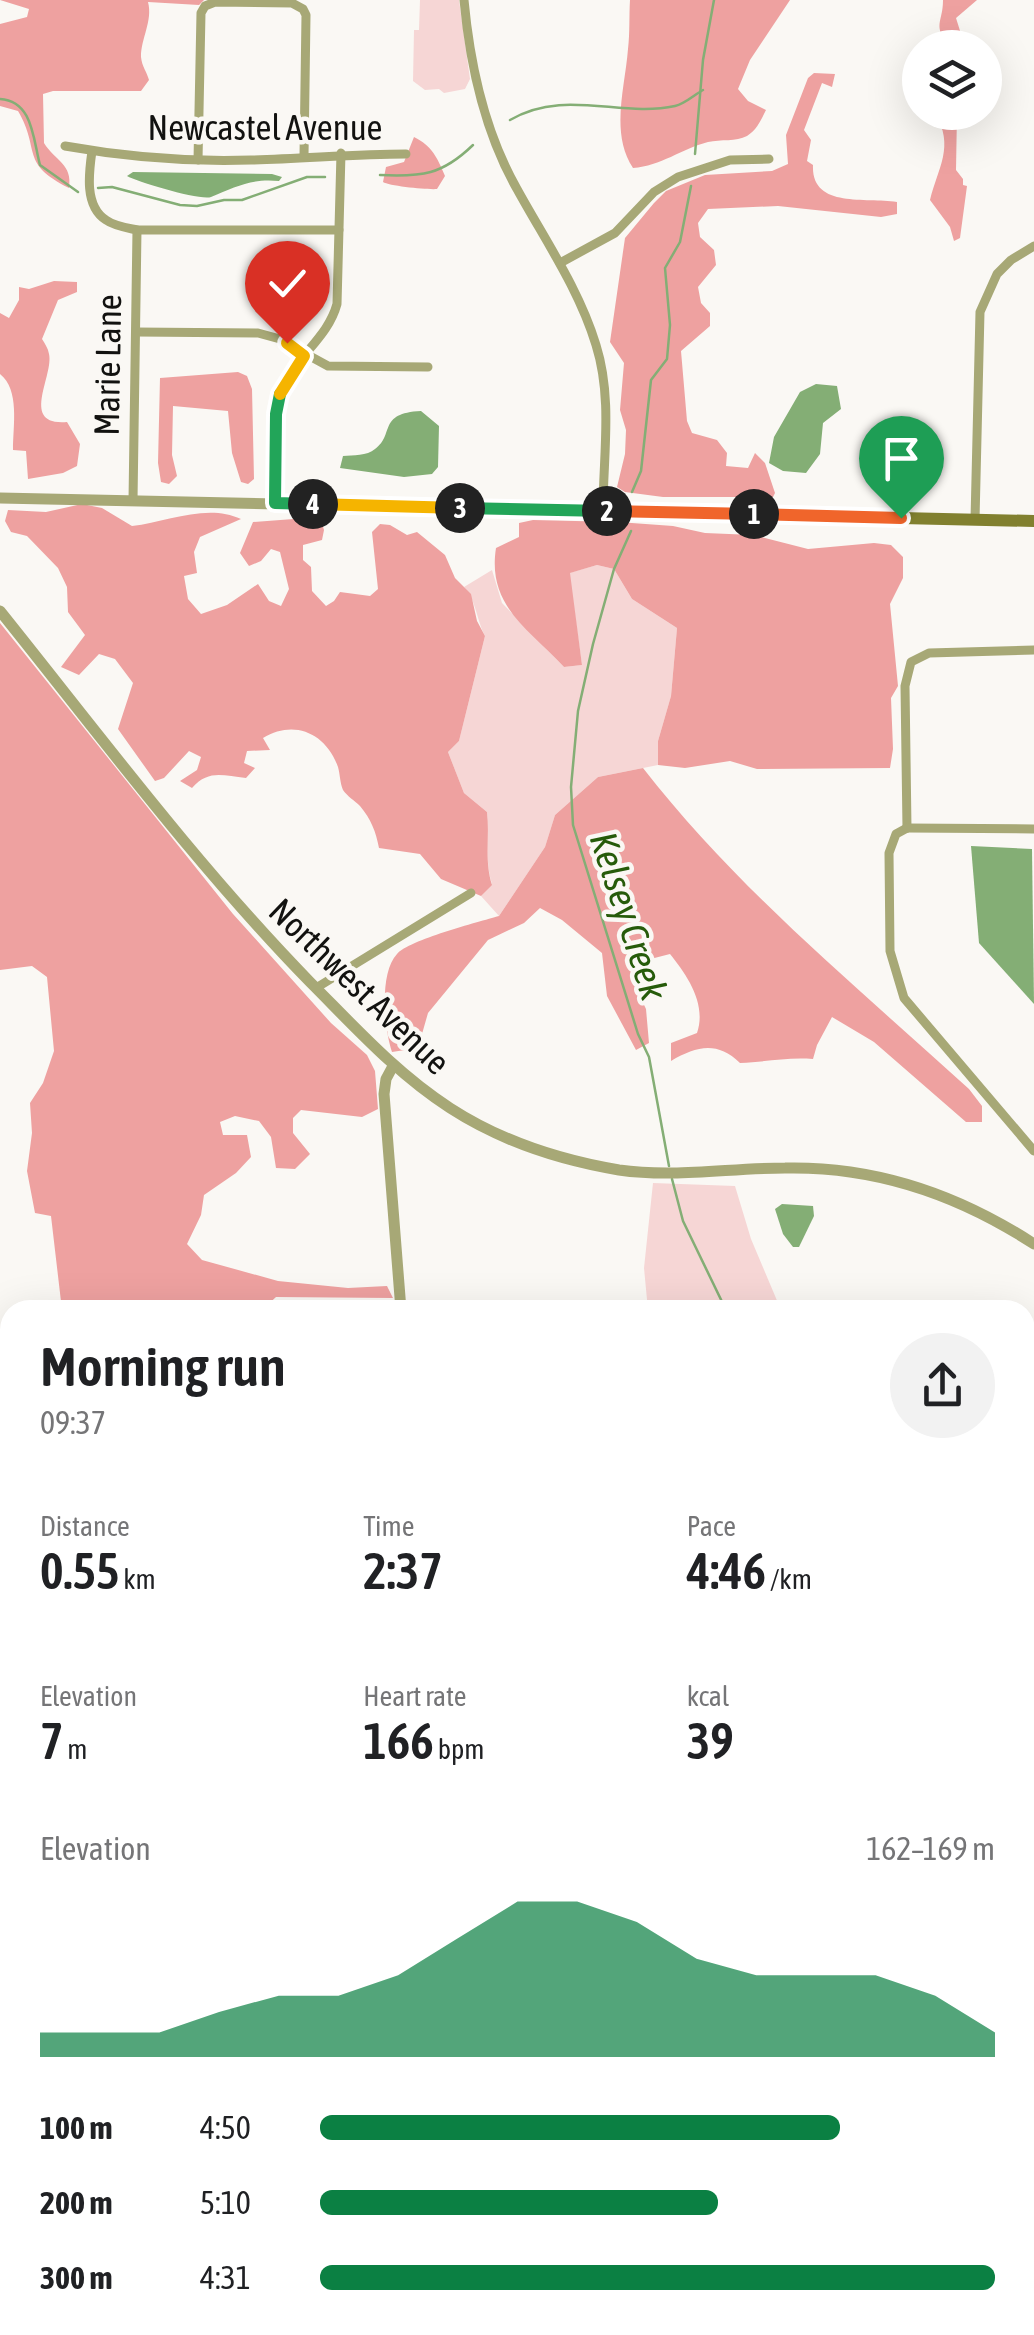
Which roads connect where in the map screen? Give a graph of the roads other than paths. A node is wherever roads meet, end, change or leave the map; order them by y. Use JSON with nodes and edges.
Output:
{"nodes":[{"id":1,"x":464,"y":0,"type":"edge"},
{"id":2,"x":65,"y":146,"type":"dead end"},
{"id":3,"x":92,"y":150,"type":"junction"},
{"id":4,"x":341,"y":153,"type":"junction"},
{"id":5,"x":406,"y":154,"type":"dead end"},
{"id":6,"x":304,"y":156,"type":"junction"},
{"id":7,"x":769,"y":159,"type":"dead end"},
{"id":8,"x":198,"y":160,"type":"junction"},
{"id":9,"x":137,"y":230,"type":"junction"},
{"id":10,"x":338,"y":230,"type":"junction"},
{"id":11,"x":1034,"y":246,"type":"edge"},
{"id":12,"x":560,"y":263,"type":"junction"},
{"id":13,"x":136,"y":332,"type":"junction"},
{"id":14,"x":305,"y":355,"type":"junction"},
{"id":15,"x":428,"y":367,"type":"dead end"},
{"id":16,"x":0,"y":498,"type":"edge"},
{"id":17,"x":132,"y":500,"type":"junction"},
{"id":18,"x":275,"y":503,"type":"junction"},
{"id":19,"x":602,"y":511,"type":"junction"},
{"id":20,"x":974,"y":520,"type":"junction"},
{"id":21,"x":1034,"y":521,"type":"edge"},
{"id":22,"x":0,"y":610,"type":"edge"},
{"id":23,"x":1034,"y":650,"type":"edge"},
{"id":24,"x":906,"y":828,"type":"junction"},
{"id":25,"x":1034,"y":829,"type":"edge"},
{"id":26,"x":470,"y":893,"type":"dead end"},
{"id":27,"x":316,"y":988,"type":"junction"},
{"id":28,"x":394,"y":1066,"type":"junction"},
{"id":29,"x":1034,"y":1151,"type":"edge"},
{"id":30,"x":1034,"y":1244,"type":"edge"},
{"id":31,"x":400,"y":1300,"type":"edge"}],
"edges":[{"from":1,"to":12,"type":"street"},
{"from":2,"to":3,"type":"street","name":"Newcastel Avenue"},
{"from":3,"to":8,"type":"street","name":"Newcastel Avenue"},
{"from":3,"to":9,"type":"street"},
{"from":4,"to":5,"type":"street","name":"Newcastel Avenue"},
{"from":4,"to":6,"type":"street","name":"Newcastel Avenue"},
{"from":4,"to":10,"type":"street"},
{"from":6,"to":8,"type":"street","name":"Newcastel Avenue"},
{"from":6,"to":8,"type":"street"},
{"from":7,"to":12,"type":"street"},
{"from":9,"to":10,"type":"street"},
{"from":9,"to":13,"type":"street","name":"Marie Lane"},
{"from":10,"to":14,"type":"street"},
{"from":11,"to":20,"type":"street"},
{"from":12,"to":19,"type":"street"},
{"from":13,"to":14,"type":"street"},
{"from":13,"to":17,"type":"street","name":"Marie Lane"},
{"from":14,"to":15,"type":"street"},
{"from":14,"to":18,"type":"street"},
{"from":16,"to":17,"type":"street"},
{"from":17,"to":18,"type":"street"},
{"from":18,"to":19,"type":"street"},
{"from":19,"to":20,"type":"main road"},
{"from":20,"to":21,"type":"main road"},
{"from":22,"to":27,"type":"street","name":"Northwest Avenue"},
{"from":23,"to":24,"type":"street"},
{"from":24,"to":25,"type":"street"},
{"from":24,"to":29,"type":"street"},
{"from":26,"to":27,"type":"street"},
{"from":27,"to":28,"type":"street","name":"Northwest Avenue"},
{"from":28,"to":30,"type":"street","name":"Northwest Avenue"},
{"from":28,"to":31,"type":"street"}]}
